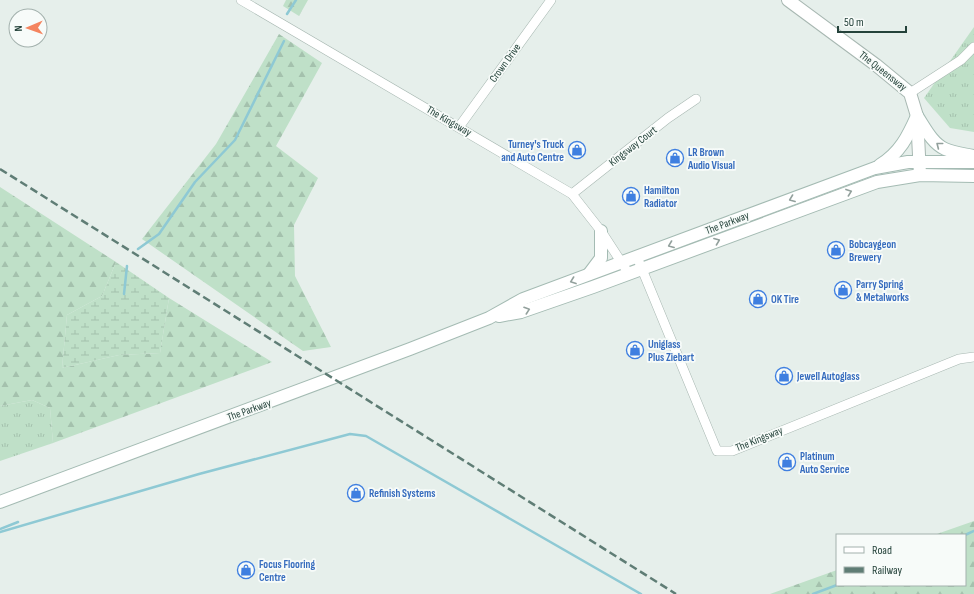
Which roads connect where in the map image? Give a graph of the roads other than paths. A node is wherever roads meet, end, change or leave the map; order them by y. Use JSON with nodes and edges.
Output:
{"nodes":[{"id":1,"x":241,"y":0,"type":"edge"},
{"id":2,"x":551,"y":0,"type":"edge"},
{"id":3,"x":788,"y":0,"type":"edge"},
{"id":4,"x":974,"y":47,"type":"edge"},
{"id":5,"x":910,"y":93,"type":"junction"},
{"id":6,"x":696,"y":99,"type":"dead end"},
{"id":7,"x":917,"y":116,"type":"junction"},
{"id":8,"x":459,"y":127,"type":"junction"},
{"id":9,"x":974,"y":157,"type":"edge"},
{"id":10,"x":919,"y":162,"type":"junction"},
{"id":11,"x":974,"y":162,"type":"edge"},
{"id":12,"x":875,"y":168,"type":"junction"},
{"id":13,"x":920,"y":175,"type":"junction"},
{"id":14,"x":974,"y":176,"type":"edge"},
{"id":15,"x":572,"y":194,"type":"junction"},
{"id":16,"x":601,"y":231,"type":"junction"},
{"id":17,"x":637,"y":257,"type":"junction"},
{"id":18,"x":623,"y":262,"type":"junction"},
{"id":19,"x":641,"y":269,"type":"junction"},
{"id":20,"x":629,"y":274,"type":"junction"},
{"id":21,"x":588,"y":275,"type":"junction"},
{"id":22,"x":489,"y":318,"type":"junction"},
{"id":23,"x":974,"y":357,"type":"edge"},
{"id":24,"x":3,"y":500,"type":"edge"}],
"edges":[{"from":1,"to":8,"type":"street","name":"The Kingsway"},
{"from":2,"to":8,"type":"street","name":"Crown Drive"},
{"from":3,"to":5,"type":"main road","name":"The Queensway"},
{"from":4,"to":5,"type":"street"},
{"from":5,"to":7,"type":"main road","name":"The Queensway"},
{"from":6,"to":15,"type":"street","name":"Kingsway Court"},
{"from":9,"to":7,"type":"main road","one_way":true},
{"from":7,"to":10,"type":"main road","name":"The Queensway"},
{"from":7,"to":12,"type":"main road"},
{"from":8,"to":15,"type":"street","name":"The Kingsway"},
{"from":10,"to":11,"type":"main road","name":"The Parkway"},
{"from":10,"to":12,"type":"main road","name":"The Parkway"},
{"from":10,"to":13,"type":"main road","name":"The Queensway"},
{"from":12,"to":17,"type":"main road","name":"The Parkway","one_way":true},
{"from":13,"to":14,"type":"main road","name":"The Parkway"},
{"from":19,"to":13,"type":"main road","name":"The Parkway","one_way":true},
{"from":15,"to":16,"type":"street","name":"The Kingsway"},
{"from":16,"to":18,"type":"street","name":"The Kingsway"},
{"from":16,"to":21,"type":"main road"},
{"from":17,"to":18,"type":"main road","name":"The Parkway"},
{"from":17,"to":19,"type":"street","name":"The Kingsway"},
{"from":18,"to":20,"type":"street","name":"The Kingsway"},
{"from":18,"to":21,"type":"main road","name":"The Parkway"},
{"from":19,"to":20,"type":"main road","name":"The Parkway"},
{"from":19,"to":23,"type":"street","name":"The Kingsway"},
{"from":22,"to":20,"type":"main road","name":"The Parkway","one_way":true},
{"from":21,"to":22,"type":"main road","name":"The Parkway","one_way":true},
{"from":22,"to":24,"type":"main road","name":"The Parkway"}]}
